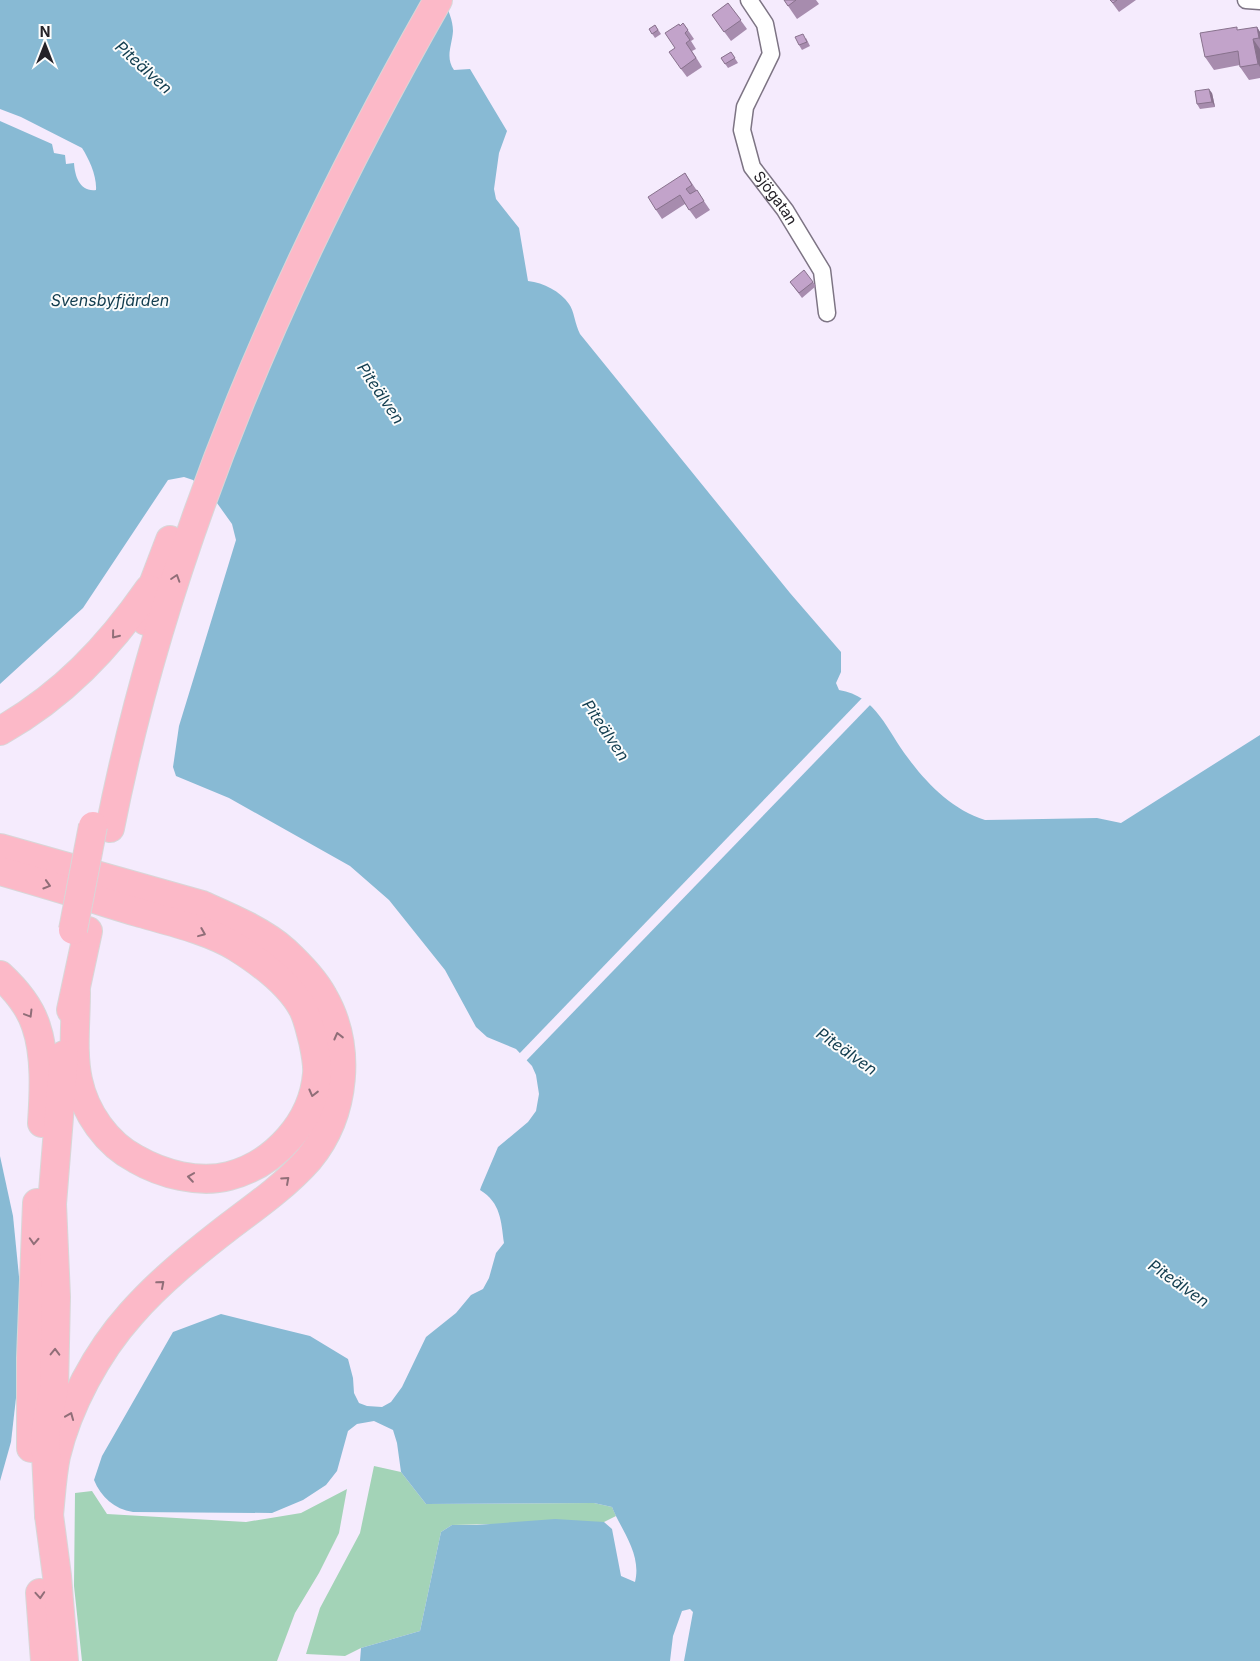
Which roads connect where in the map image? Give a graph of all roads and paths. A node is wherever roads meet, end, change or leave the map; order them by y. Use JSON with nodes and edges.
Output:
{"nodes":[{"id":1,"x":420,"y":0,"type":"edge"},
{"id":2,"x":438,"y":0,"type":"edge"},
{"id":3,"x":749,"y":0,"type":"edge"},
{"id":4,"x":1246,"y":0,"type":"edge"},
{"id":5,"x":1260,"y":1,"type":"edge"},
{"id":6,"x":827,"y":312,"type":"dead end"},
{"id":7,"x":195,"y":498,"type":"junction"},
{"id":8,"x":154,"y":582,"type":"junction"},
{"id":9,"x":0,"y":731,"type":"edge"},
{"id":10,"x":102,"y":827,"type":"junction"},
{"id":11,"x":0,"y":848,"type":"edge"},
{"id":12,"x":0,"y":871,"type":"edge"},
{"id":13,"x":80,"y":931,"type":"junction"},
{"id":14,"x":0,"y":975,"type":"edge"},
{"id":15,"x":76,"y":992,"type":"junction"},
{"id":16,"x":43,"y":1105,"type":"junction"},
{"id":17,"x":49,"y":1515,"type":"junction"},
{"id":18,"x":45,"y":1661,"type":"edge"},
{"id":19,"x":64,"y":1661,"type":"edge"}],
"edges":[{"from":1,"to":7,"type":"highway"},
{"from":2,"to":7,"type":"highway"},
{"from":3,"to":6,"type":"street","name":"Sjögatan"},
{"from":4,"to":5,"type":"street"},
{"from":7,"to":8,"type":"highway"},
{"from":10,"to":7,"type":"highway","one_way":true},
{"from":8,"to":9,"type":"highway","one_way":true},
{"from":8,"to":10,"type":"highway"},
{"from":10,"to":13,"type":"highway","bridge":true},
{"from":17,"to":11,"type":"highway","one_way":true},
{"from":12,"to":15,"type":"highway","one_way":true},
{"from":13,"to":15,"type":"highway"},
{"from":13,"to":16,"type":"highway"},
{"from":14,"to":16,"type":"highway","one_way":true},
{"from":17,"to":15,"type":"highway","one_way":true},
{"from":16,"to":18,"type":"highway","one_way":true},
{"from":17,"to":19,"type":"highway"}]}
